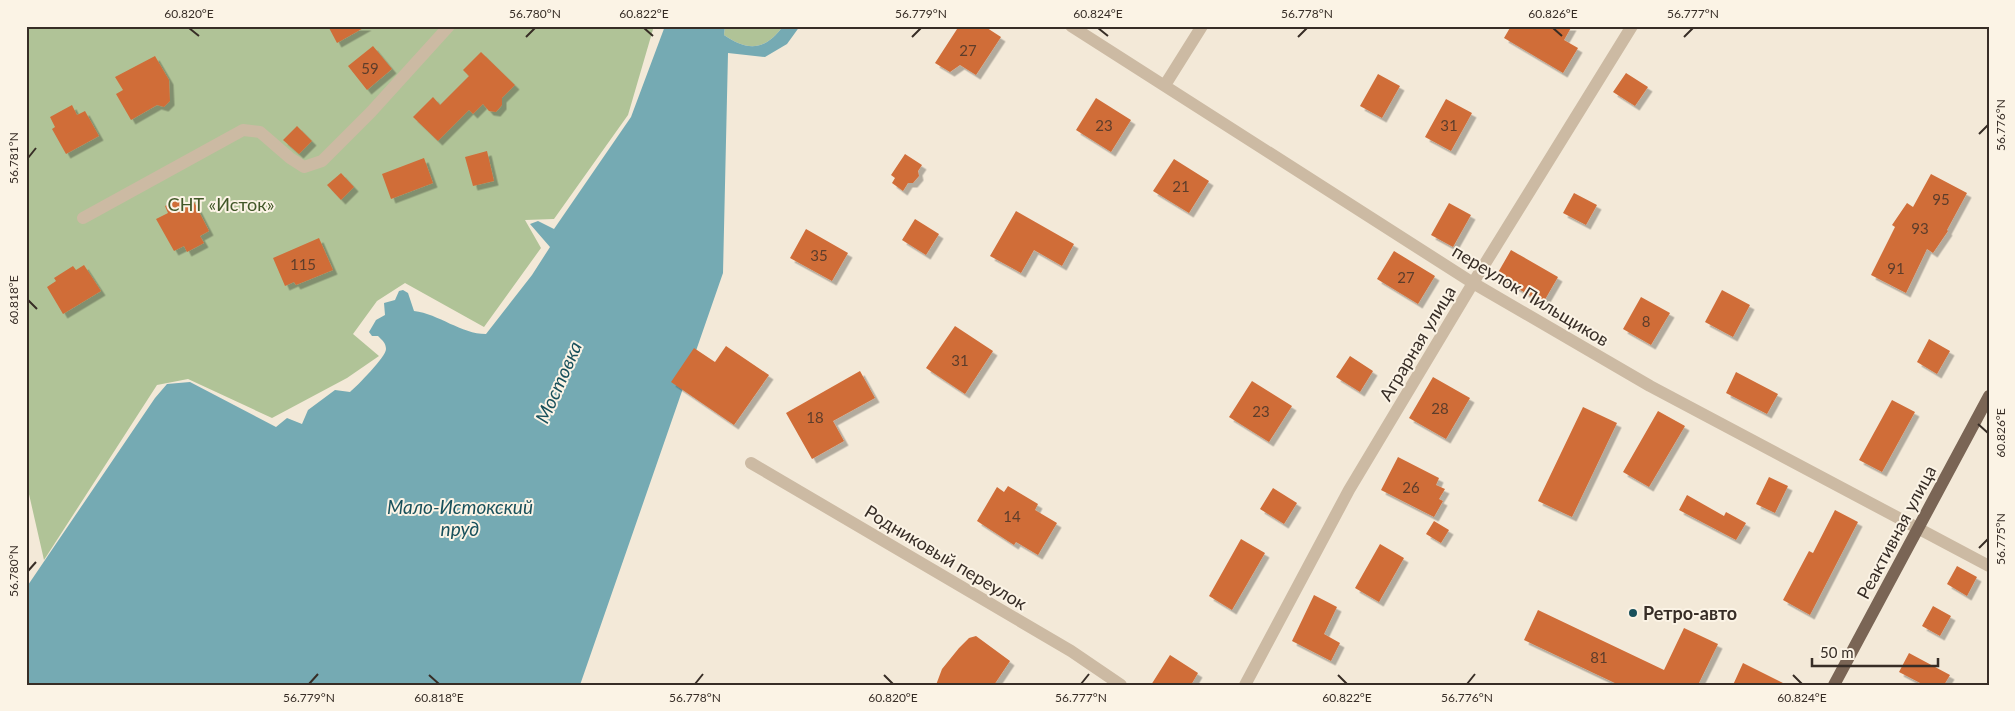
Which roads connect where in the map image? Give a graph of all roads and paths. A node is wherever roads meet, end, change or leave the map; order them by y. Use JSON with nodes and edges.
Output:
{"nodes":[{"id":1,"x":449,"y":26,"type":"edge"},
{"id":2,"x":1071,"y":26,"type":"edge"},
{"id":3,"x":1202,"y":26,"type":"edge"},
{"id":4,"x":1632,"y":26,"type":"edge"},
{"id":5,"x":1165,"y":85,"type":"junction"},
{"id":6,"x":83,"y":218,"type":"dead end"},
{"id":7,"x":1473,"y":283,"type":"junction"},
{"id":8,"x":1989,"y":396,"type":"edge"},
{"id":9,"x":751,"y":463,"type":"dead end"},
{"id":10,"x":1917,"y":529,"type":"junction"},
{"id":11,"x":1989,"y":566,"type":"edge"},
{"id":12,"x":1121,"y":685,"type":"edge"},
{"id":13,"x":1245,"y":685,"type":"edge"},
{"id":14,"x":1834,"y":685,"type":"edge"}],
"edges":[{"from":1,"to":6,"type":"street"},
{"from":2,"to":5,"type":"street","name":"переулок Пильщиков"},
{"from":3,"to":5,"type":"street"},
{"from":4,"to":7,"type":"street","name":"Аграрная улица"},
{"from":5,"to":7,"type":"street","name":"переулок Пильщиков"},
{"from":7,"to":10,"type":"street","name":"переулок Пильщиков"},
{"from":7,"to":13,"type":"street","name":"Аграрная улица"},
{"from":8,"to":10,"type":"main road","name":"Реактивная улица"},
{"from":9,"to":12,"type":"street","name":"Родниковый переулок"},
{"from":10,"to":11,"type":"street","name":"переулок Пильщиков"},
{"from":10,"to":14,"type":"main road","name":"Реактивная улица"}]}
